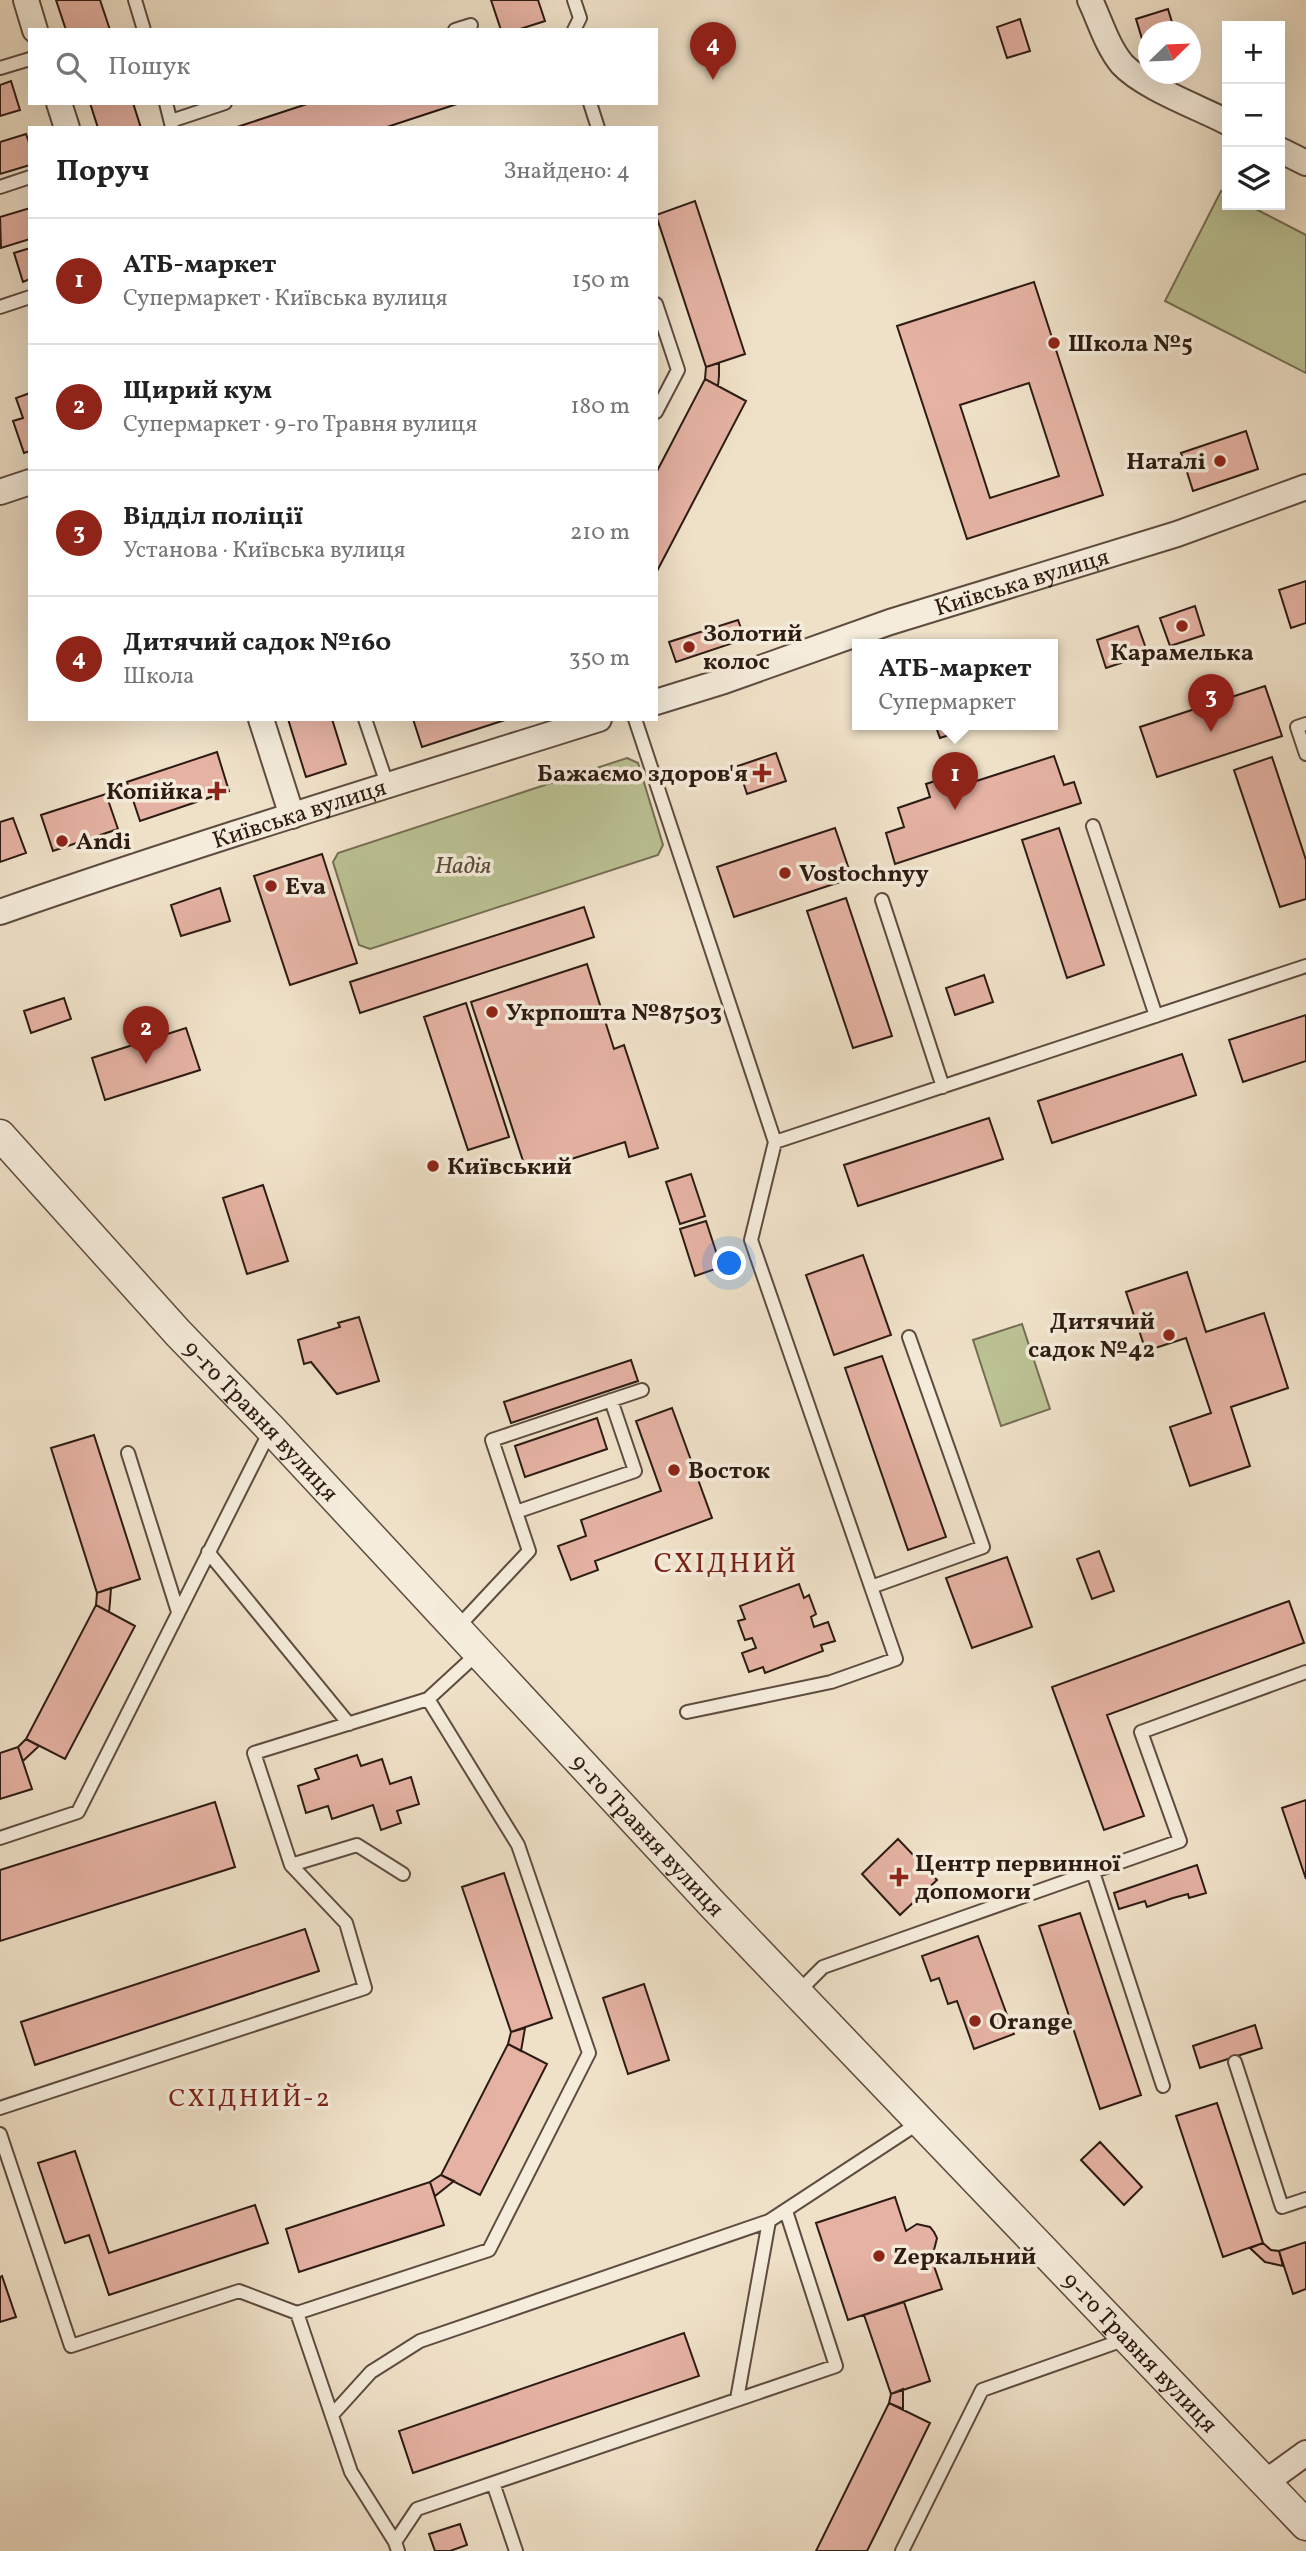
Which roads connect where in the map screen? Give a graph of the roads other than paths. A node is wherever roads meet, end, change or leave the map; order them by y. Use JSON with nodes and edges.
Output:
{"nodes":[{"id":1,"x":26,"y":0,"type":"edge"},
{"id":2,"x":135,"y":0,"type":"edge"},
{"id":3,"x":574,"y":0,"type":"edge"},
{"id":4,"x":1090,"y":0,"type":"edge"},
{"id":5,"x":471,"y":25,"type":"dead end"},
{"id":6,"x":34,"y":28,"type":"edge"},
{"id":7,"x":143,"y":28,"type":"edge"},
{"id":8,"x":461,"y":28,"type":"edge"},
{"id":9,"x":575,"y":28,"type":"edge"},
{"id":10,"x":28,"y":60,"type":"edge"},
{"id":11,"x":0,"y":68,"type":"edge"},
{"id":12,"x":60,"y":105,"type":"edge"},
{"id":13,"x":167,"y":105,"type":"edge"},
{"id":14,"x":220,"y":105,"type":"edge"},
{"id":15,"x":591,"y":105,"type":"edge"},
{"id":16,"x":1222,"y":120,"type":"edge"},
{"id":17,"x":172,"y":124,"type":"edge"},
{"id":18,"x":65,"y":126,"type":"edge"},
{"id":19,"x":597,"y":126,"type":"edge"},
{"id":20,"x":1285,"y":152,"type":"edge"},
{"id":21,"x":1306,"y":163,"type":"edge"},
{"id":22,"x":28,"y":178,"type":"edge"},
{"id":23,"x":0,"y":187,"type":"edge"},
{"id":24,"x":28,"y":298,"type":"edge"},
{"id":25,"x":0,"y":307,"type":"edge"},
{"id":26,"x":658,"y":310,"type":"edge"},
{"id":27,"x":658,"y":408,"type":"edge"},
{"id":28,"x":28,"y":483,"type":"edge"},
{"id":29,"x":1306,"y":486,"type":"edge"},
{"id":30,"x":0,"y":492,"type":"edge"},
{"id":31,"x":658,"y":701,"type":"edge"},
{"id":32,"x":262,"y":721,"type":"edge"},
{"id":33,"x":367,"y":721,"type":"edge"},
{"id":34,"x":592,"y":721,"type":"edge"},
{"id":35,"x":636,"y":721,"type":"edge"},
{"id":36,"x":1306,"y":724,"type":"edge"},
{"id":37,"x":1306,"y":754,"type":"edge"},
{"id":38,"x":387,"y":784,"type":"junction"},
{"id":39,"x":292,"y":816,"type":"junction"},
{"id":40,"x":1093,"y":826,"type":"dead end"},
{"id":41,"x":882,"y":900,"type":"dead end"},
{"id":42,"x":0,"y":912,"type":"edge"},
{"id":43,"x":1306,"y":966,"type":"edge"},
{"id":44,"x":1156,"y":1016,"type":"junction"},
{"id":45,"x":943,"y":1087,"type":"junction"},
{"id":46,"x":0,"y":1135,"type":"edge"},
{"id":47,"x":775,"y":1142,"type":"junction"},
{"id":48,"x":909,"y":1337,"type":"dead end"},
{"id":49,"x":642,"y":1390,"type":"dead end"},
{"id":50,"x":611,"y":1400,"type":"junction"},
{"id":51,"x":271,"y":1429,"type":"junction"},
{"id":52,"x":128,"y":1453,"type":"dead end"},
{"id":53,"x":516,"y":1513,"type":"junction"},
{"id":54,"x":208,"y":1552,"type":"junction"},
{"id":55,"x":871,"y":1587,"type":"junction"},
{"id":56,"x":178,"y":1612,"type":"junction"},
{"id":57,"x":456,"y":1629,"type":"junction"},
{"id":58,"x":478,"y":1653,"type":"junction"},
{"id":59,"x":1306,"y":1672,"type":"edge"},
{"id":60,"x":428,"y":1699,"type":"junction"},
{"id":61,"x":687,"y":1712,"type":"dead end"},
{"id":62,"x":349,"y":1724,"type":"junction"},
{"id":63,"x":0,"y":1838,"type":"edge"},
{"id":64,"x":291,"y":1865,"type":"junction"},
{"id":65,"x":1093,"y":1872,"type":"junction"},
{"id":66,"x":403,"y":1874,"type":"dead end"},
{"id":67,"x":797,"y":1993,"type":"junction"},
{"id":68,"x":1234,"y":2062,"type":"dead end"},
{"id":69,"x":1163,"y":2086,"type":"dead end"},
{"id":70,"x":0,"y":2108,"type":"edge"},
{"id":71,"x":921,"y":2122,"type":"junction"},
{"id":72,"x":0,"y":2134,"type":"edge"},
{"id":73,"x":1306,"y":2199,"type":"edge"},
{"id":74,"x":786,"y":2211,"type":"junction"},
{"id":75,"x":769,"y":2221,"type":"junction"},
{"id":76,"x":297,"y":2313,"type":"junction"},
{"id":77,"x":1128,"y":2338,"type":"junction"},
{"id":78,"x":737,"y":2399,"type":"junction"},
{"id":79,"x":332,"y":2415,"type":"junction"},
{"id":80,"x":1306,"y":2453,"type":"edge"},
{"id":81,"x":1266,"y":2482,"type":"junction"},
{"id":82,"x":493,"y":2483,"type":"junction"},
{"id":83,"x":1306,"y":2525,"type":"edge"},
{"id":84,"x":397,"y":2546,"type":"edge"},
{"id":85,"x":516,"y":2551,"type":"edge"},
{"id":86,"x":902,"y":2551,"type":"edge"}],
"edges":[{"from":1,"to":6,"type":"street"},
{"from":2,"to":7,"type":"lane"},
{"from":3,"to":9,"type":"lane"},
{"from":4,"to":16,"type":"street"},
{"from":5,"to":8,"type":"lane"},
{"from":10,"to":11,"type":"lane"},
{"from":12,"to":18,"type":"street"},
{"from":13,"to":17,"type":"lane"},
{"from":14,"to":17,"type":"lane"},
{"from":15,"to":19,"type":"lane"},
{"from":20,"to":21,"type":"street"},
{"from":22,"to":23,"type":"lane"},
{"from":24,"to":25,"type":"lane"},
{"from":26,"to":27,"type":"lane"},
{"from":28,"to":30,"type":"street"},
{"from":29,"to":31,"type":"street","name":"Київська вулиця"},
{"from":32,"to":39,"type":"street"},
{"from":33,"to":38,"type":"lane"},
{"from":34,"to":38,"type":"street","name":"Київська вулиця"},
{"from":35,"to":47,"type":"lane"},
{"from":36,"to":37,"type":"lane"},
{"from":38,"to":39,"type":"street","name":"Київська вулиця"},
{"from":39,"to":42,"type":"street","name":"Київська вулиця"},
{"from":40,"to":44,"type":"lane"},
{"from":41,"to":45,"type":"lane"},
{"from":43,"to":44,"type":"lane"},
{"from":44,"to":45,"type":"lane"},
{"from":45,"to":47,"type":"lane"},
{"from":46,"to":51,"type":"street","name":"9-го Травня вулиця"},
{"from":47,"to":55,"type":"lane"},
{"from":48,"to":55,"type":"lane"},
{"from":49,"to":50,"type":"lane"},
{"from":50,"to":53,"type":"lane"},
{"from":50,"to":53,"type":"lane"},
{"from":51,"to":54,"type":"lane"},
{"from":51,"to":57,"type":"street","name":"9-го Травня вулиця"},
{"from":52,"to":56,"type":"lane"},
{"from":53,"to":57,"type":"lane"},
{"from":54,"to":56,"type":"lane"},
{"from":54,"to":62,"type":"lane"},
{"from":55,"to":61,"type":"lane"},
{"from":56,"to":63,"type":"lane"},
{"from":57,"to":58,"type":"street","name":"9-го Травня вулиця"},
{"from":58,"to":60,"type":"lane"},
{"from":58,"to":67,"type":"street","name":"9-го Травня вулиця"},
{"from":59,"to":65,"type":"lane"},
{"from":60,"to":62,"type":"lane"},
{"from":60,"to":76,"type":"lane"},
{"from":62,"to":64,"type":"lane"},
{"from":64,"to":66,"type":"lane"},
{"from":64,"to":70,"type":"lane"},
{"from":65,"to":67,"type":"lane"},
{"from":65,"to":69,"type":"lane"},
{"from":67,"to":71,"type":"street","name":"9-го Травня вулиця"},
{"from":68,"to":73,"type":"lane"},
{"from":71,"to":74,"type":"lane"},
{"from":71,"to":77,"type":"street","name":"9-го Травня вулиця"},
{"from":72,"to":76,"type":"lane"},
{"from":74,"to":75,"type":"lane"},
{"from":74,"to":78,"type":"lane"},
{"from":75,"to":78,"type":"lane"},
{"from":75,"to":79,"type":"lane"},
{"from":76,"to":79,"type":"lane"},
{"from":77,"to":81,"type":"street","name":"9-го Травня вулиця"},
{"from":77,"to":86,"type":"lane"},
{"from":78,"to":82,"type":"lane"},
{"from":79,"to":84,"type":"lane"},
{"from":80,"to":81,"type":"street"},
{"from":81,"to":83,"type":"street","name":"9-го Травня вулиця"},
{"from":82,"to":84,"type":"lane"},
{"from":82,"to":85,"type":"lane"}]}
